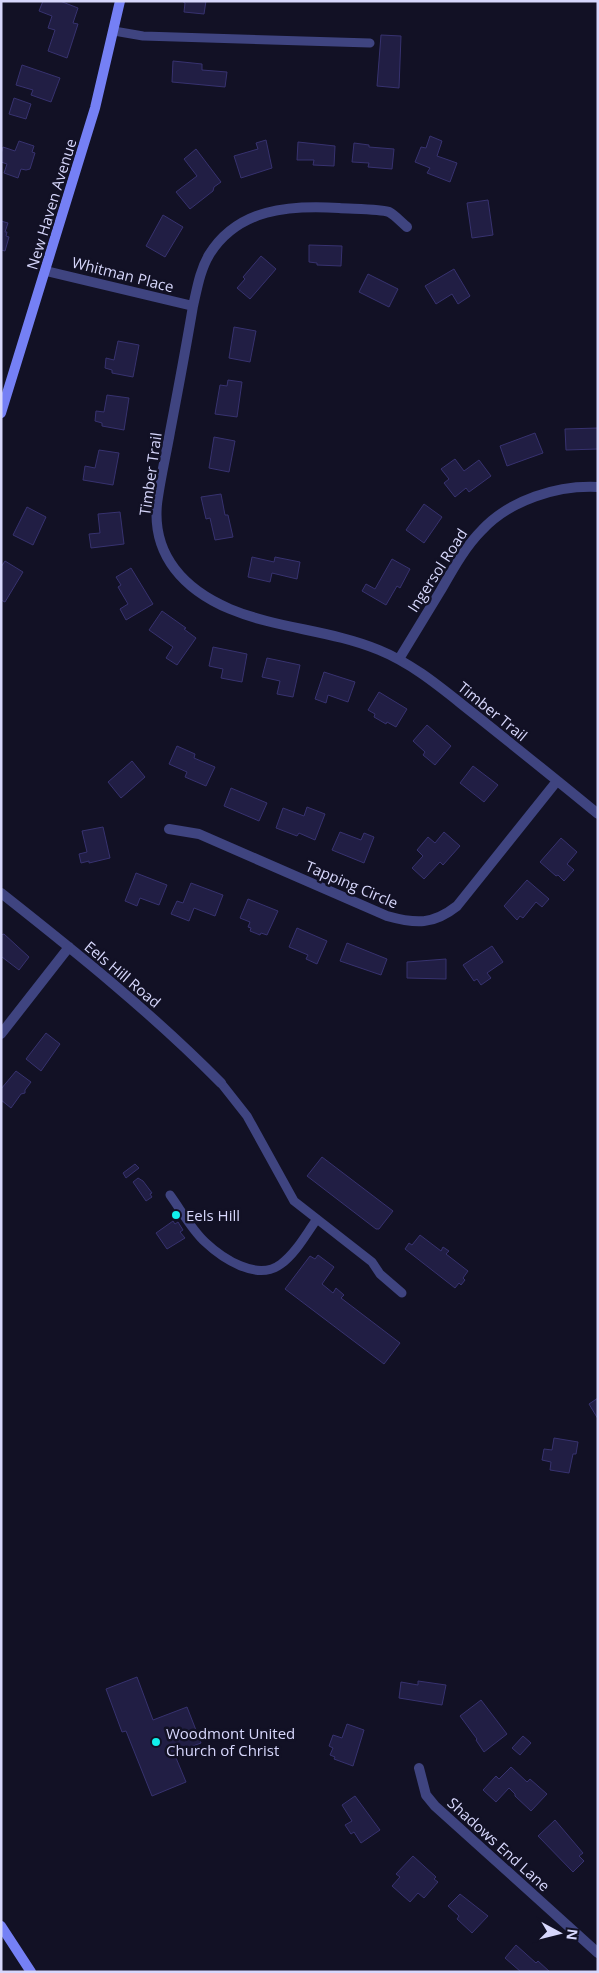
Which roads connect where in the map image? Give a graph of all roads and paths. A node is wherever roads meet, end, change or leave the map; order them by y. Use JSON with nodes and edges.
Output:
{"nodes":[{"id":1,"x":120,"y":1,"type":"edge"},
{"id":2,"x":114,"y":31,"type":"junction"},
{"id":3,"x":370,"y":43,"type":"dead end"},
{"id":4,"x":407,"y":227,"type":"dead end"},
{"id":5,"x":46,"y":271,"type":"junction"},
{"id":6,"x":193,"y":306,"type":"junction"},
{"id":7,"x":1,"y":413,"type":"edge"},
{"id":8,"x":598,"y":488,"type":"edge"},
{"id":9,"x":399,"y":659,"type":"junction"},
{"id":10,"x":557,"y":781,"type":"junction"},
{"id":11,"x":598,"y":814,"type":"edge"},
{"id":12,"x":169,"y":830,"type":"dead end"},
{"id":13,"x":1,"y":893,"type":"edge"},
{"id":14,"x":69,"y":947,"type":"junction"},
{"id":15,"x":1,"y":1034,"type":"edge"},
{"id":16,"x":221,"y":1083,"type":"joint"},
{"id":17,"x":170,"y":1195,"type":"dead end"},
{"id":18,"x":317,"y":1219,"type":"junction"},
{"id":19,"x":402,"y":1293,"type":"dead end"},
{"id":20,"x":419,"y":1768,"type":"dead end"},
{"id":21,"x":1,"y":1926,"type":"edge"},
{"id":22,"x":598,"y":1953,"type":"edge"},
{"id":23,"x":31,"y":1972,"type":"edge"}],
"edges":[{"from":1,"to":2,"type":"main road","name":"New Haven Avenue"},
{"from":2,"to":3,"type":"lane"},
{"from":2,"to":5,"type":"main road","name":"New Haven Avenue"},
{"from":4,"to":6,"type":"street","name":"Timber Trail"},
{"from":5,"to":6,"type":"street","name":"Whitman Place"},
{"from":5,"to":7,"type":"main road","name":"New Haven Avenue"},
{"from":6,"to":9,"type":"street","name":"Timber Trail"},
{"from":8,"to":9,"type":"street","name":"Ingersol Road"},
{"from":9,"to":10,"type":"street","name":"Timber Trail"},
{"from":10,"to":11,"type":"street","name":"Timber Trail"},
{"from":10,"to":12,"type":"street","name":"Tapping Circle"},
{"from":13,"to":14,"type":"street","name":"Eels Hill Road"},
{"from":14,"to":15,"type":"street"},
{"from":14,"to":16,"type":"street","name":"Eels Hill Road"},
{"from":16,"to":18,"type":"lane"},
{"from":17,"to":18,"type":"lane"},
{"from":18,"to":19,"type":"lane"},
{"from":20,"to":22,"type":"street","name":"Shadows End Lane"},
{"from":21,"to":23,"type":"main road"}]}
